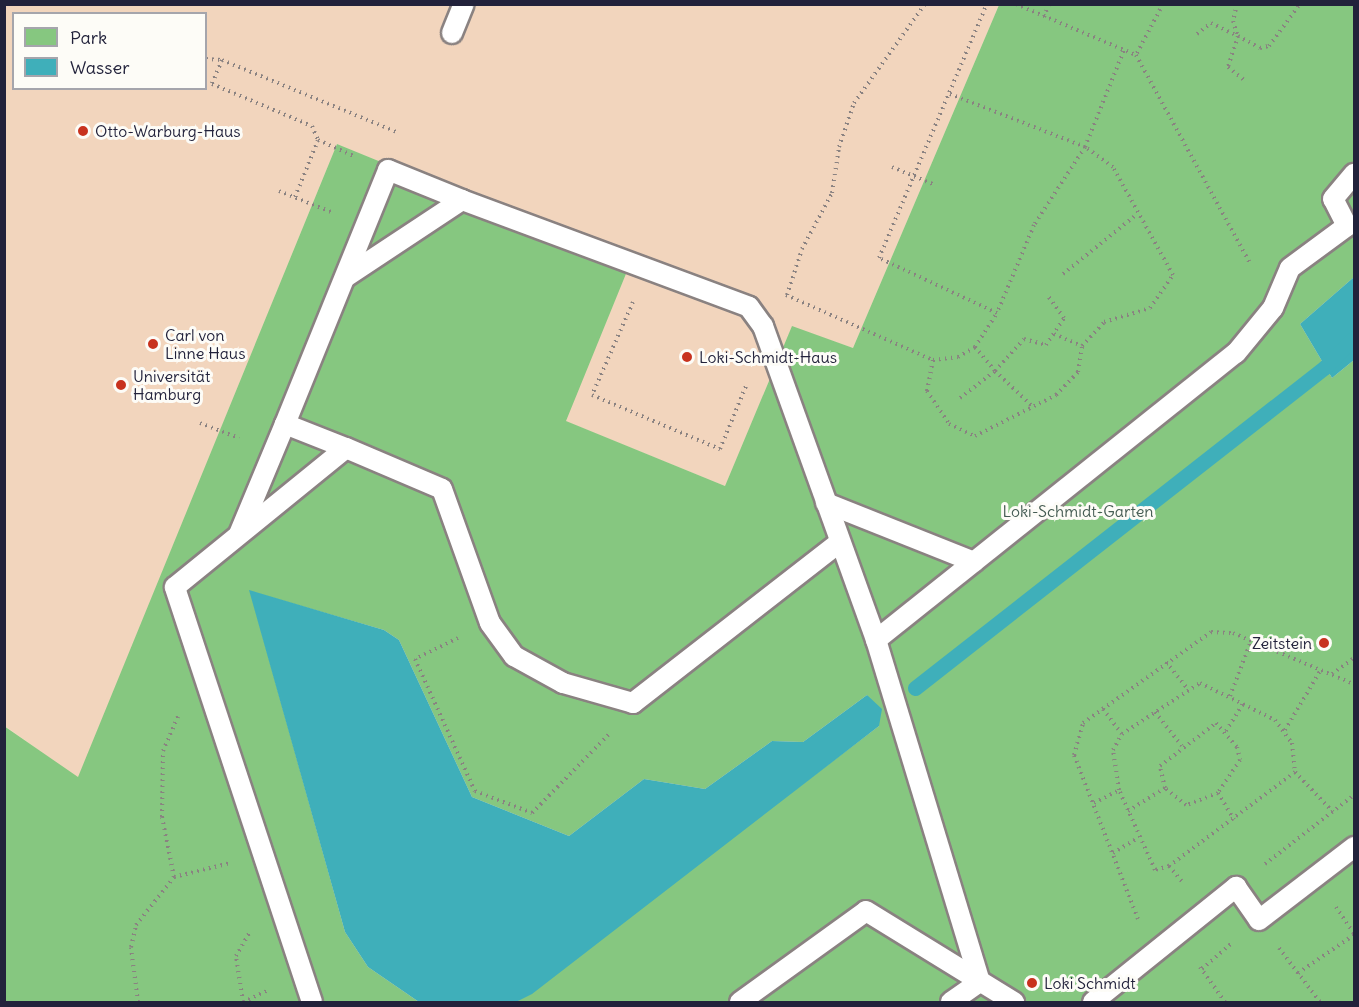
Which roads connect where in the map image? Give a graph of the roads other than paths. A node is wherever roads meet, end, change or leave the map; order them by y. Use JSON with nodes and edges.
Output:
{"nodes":[{"id":1,"x":464,"y":4,"type":"edge"},
{"id":2,"x":452,"y":33,"type":"dead end"},
{"id":3,"x":1354,"y":174,"type":"edge"},
{"id":4,"x":462,"y":200,"type":"junction"},
{"id":5,"x":347,"y":276,"type":"junction"},
{"id":6,"x":285,"y":424,"type":"junction"},
{"id":7,"x":346,"y":448,"type":"junction"},
{"id":8,"x":826,"y":503,"type":"junction"},
{"id":9,"x":238,"y":536,"type":"junction"},
{"id":10,"x":840,"y":542,"type":"junction"},
{"id":11,"x":974,"y":562,"type":"junction"},
{"id":12,"x":876,"y":640,"type":"junction"},
{"id":13,"x":1354,"y":847,"type":"edge"},
{"id":14,"x":980,"y":982,"type":"junction"},
{"id":15,"x":312,"y":1002,"type":"edge"},
{"id":16,"x":740,"y":1002,"type":"edge"},
{"id":17,"x":951,"y":1002,"type":"edge"},
{"id":18,"x":1014,"y":1002,"type":"edge"},
{"id":19,"x":1093,"y":1002,"type":"edge"}],
"edges":[{"from":1,"to":2,"type":"lane"},
{"from":3,"to":11,"type":"lane"},
{"from":4,"to":5,"type":"lane"},
{"from":4,"to":5,"type":"lane"},
{"from":4,"to":8,"type":"lane"},
{"from":5,"to":6,"type":"lane"},
{"from":6,"to":7,"type":"lane"},
{"from":6,"to":9,"type":"lane"},
{"from":7,"to":9,"type":"lane"},
{"from":7,"to":10,"type":"lane"},
{"from":8,"to":10,"type":"lane"},
{"from":8,"to":11,"type":"lane"},
{"from":9,"to":15,"type":"lane"},
{"from":10,"to":12,"type":"lane"},
{"from":11,"to":12,"type":"lane"},
{"from":12,"to":14,"type":"lane"},
{"from":13,"to":19,"type":"lane"},
{"from":14,"to":16,"type":"lane"},
{"from":14,"to":17,"type":"lane"},
{"from":14,"to":18,"type":"lane"}]}
